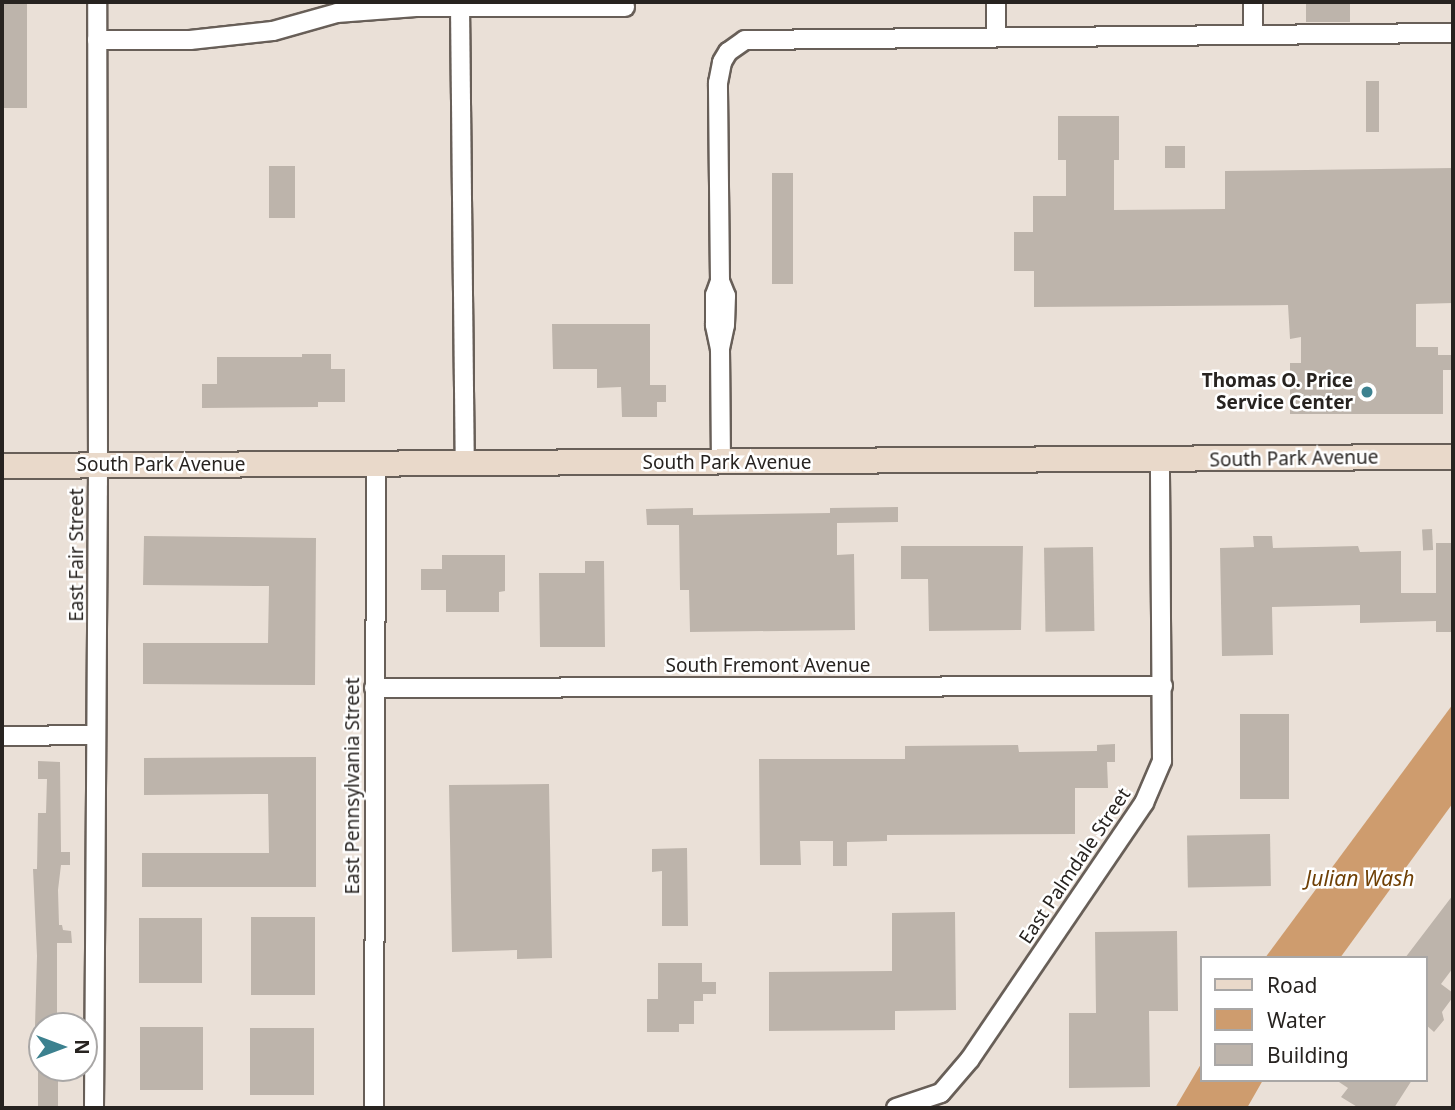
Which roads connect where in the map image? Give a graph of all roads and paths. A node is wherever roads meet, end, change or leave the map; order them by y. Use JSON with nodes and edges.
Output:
{"nodes":[{"id":1,"x":97,"y":2,"type":"edge"},
{"id":2,"x":996,"y":2,"type":"edge"},
{"id":3,"x":1253,"y":2,"type":"edge"},
{"id":4,"x":460,"y":6,"type":"junction"},
{"id":5,"x":625,"y":6,"type":"dead end"},
{"id":6,"x":1453,"y":33,"type":"edge"},
{"id":7,"x":1253,"y":35,"type":"junction"},
{"id":8,"x":996,"y":36,"type":"junction"},
{"id":9,"x":97,"y":40,"type":"junction"},
{"id":10,"x":1453,"y":457,"type":"edge"},
{"id":11,"x":1160,"y":461,"type":"junction"},
{"id":12,"x":721,"y":463,"type":"junction"},
{"id":13,"x":98,"y":464,"type":"junction"},
{"id":14,"x":465,"y":464,"type":"junction"},
{"id":15,"x":376,"y":465,"type":"junction"},
{"id":16,"x":2,"y":466,"type":"edge"},
{"id":17,"x":1163,"y":686,"type":"junction"},
{"id":18,"x":374,"y":688,"type":"junction"},
{"id":19,"x":96,"y":735,"type":"junction"},
{"id":20,"x":2,"y":736,"type":"edge"},
{"id":21,"x":94,"y":1108,"type":"edge"},
{"id":22,"x":374,"y":1108,"type":"edge"},
{"id":23,"x":896,"y":1108,"type":"edge"}],
"edges":[{"from":1,"to":9,"type":"street","name":"East Fair Street"},
{"from":2,"to":8,"type":"street"},
{"from":3,"to":7,"type":"street"},
{"from":4,"to":5,"type":"street"},
{"from":4,"to":9,"type":"street"},
{"from":4,"to":14,"type":"street"},
{"from":6,"to":7,"type":"street"},
{"from":7,"to":8,"type":"street"},
{"from":8,"to":12,"type":"street"},
{"from":9,"to":13,"type":"street","name":"East Fair Street"},
{"from":10,"to":11,"type":"main road","name":"South Park Avenue"},
{"from":11,"to":12,"type":"main road","name":"South Park Avenue"},
{"from":11,"to":17,"type":"street","name":"East Palmdale Street"},
{"from":12,"to":14,"type":"main road","name":"South Park Avenue"},
{"from":13,"to":15,"type":"main road","name":"South Park Avenue"},
{"from":13,"to":16,"type":"main road","name":"South Park Avenue"},
{"from":13,"to":19,"type":"street","name":"East Fair Street"},
{"from":14,"to":15,"type":"main road","name":"South Park Avenue"},
{"from":15,"to":18,"type":"street","name":"East Pennsylvania Street"},
{"from":17,"to":18,"type":"street","name":"South Fremont Avenue"},
{"from":17,"to":23,"type":"street","name":"East Palmdale Street"},
{"from":18,"to":22,"type":"street","name":"East Pennsylvania Street"},
{"from":19,"to":20,"type":"street"},
{"from":19,"to":21,"type":"street","name":"East Fair Street"}]}
